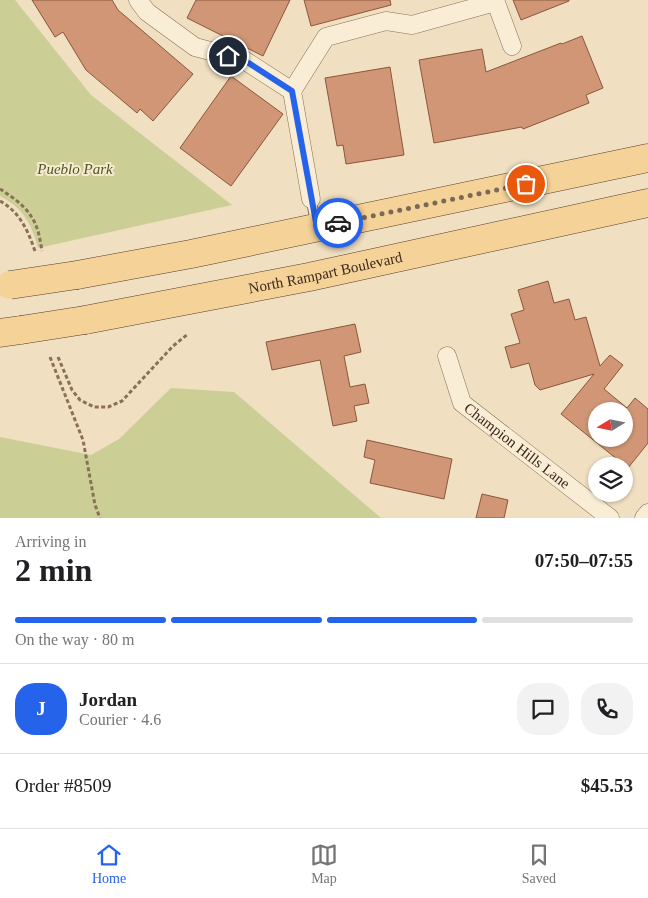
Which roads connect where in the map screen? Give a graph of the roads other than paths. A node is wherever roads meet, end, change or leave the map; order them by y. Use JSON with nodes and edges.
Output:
{"nodes":[{"id":1,"x":138,"y":0,"type":"edge"},
{"id":2,"x":495,"y":1,"type":"edge"},
{"id":3,"x":512,"y":46,"type":"dead end"},
{"id":4,"x":292,"y":91,"type":"junction"},
{"id":5,"x":648,"y":158,"type":"edge"},
{"id":6,"x":311,"y":199,"type":"joint"},
{"id":7,"x":648,"y":203,"type":"edge"},
{"id":8,"x":317,"y":228,"type":"junction"},
{"id":9,"x":5,"y":286,"type":"edge"},
{"id":10,"x":10,"y":332,"type":"edge"},
{"id":11,"x":447,"y":356,"type":"dead end"},
{"id":12,"x":648,"y":513,"type":"edge"},
{"id":13,"x":610,"y":518,"type":"edge"},
{"id":14,"x":644,"y":518,"type":"edge"}],
"edges":[{"from":1,"to":4,"type":"street"},
{"from":2,"to":3,"type":"street"},
{"from":2,"to":4,"type":"street"},
{"from":4,"to":6,"type":"street"},
{"from":5,"to":8,"type":"main road"},
{"from":6,"to":8,"type":"lane"},
{"from":7,"to":10,"type":"main road","name":"North Rampart Boulevard","bridge":true},
{"from":8,"to":9,"type":"main road","bridge":true},
{"from":11,"to":13,"type":"street","name":"Champion Hills Lane"},
{"from":12,"to":14,"type":"street"}]}
